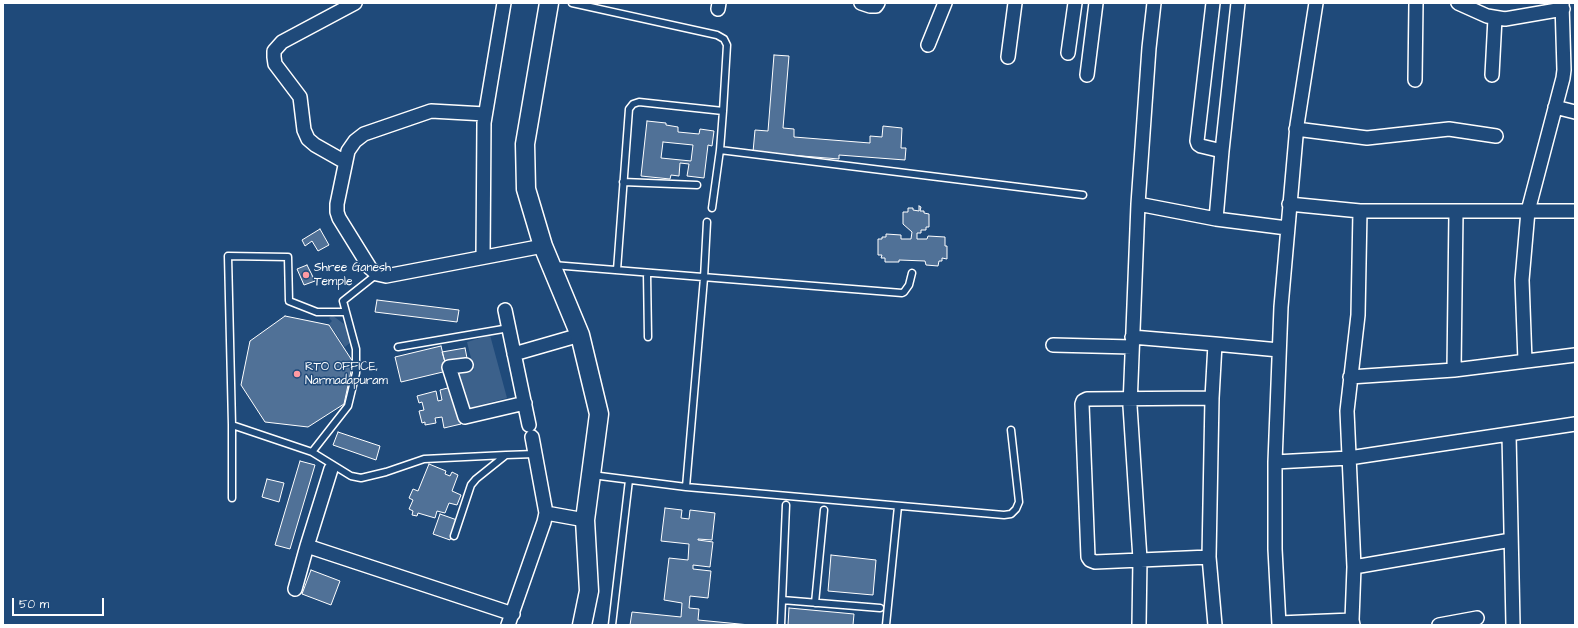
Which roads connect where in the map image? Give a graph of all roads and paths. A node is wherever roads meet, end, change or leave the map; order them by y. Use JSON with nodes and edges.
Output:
{"nodes":[{"id":1,"x":355,"y":3,"type":"edge"},
{"id":2,"x":504,"y":3,"type":"edge"},
{"id":3,"x":549,"y":3,"type":"edge"},
{"id":4,"x":572,"y":3,"type":"edge"},
{"id":5,"x":861,"y":3,"type":"edge"},
{"id":6,"x":878,"y":3,"type":"edge"},
{"id":7,"x":945,"y":3,"type":"edge"},
{"id":8,"x":1015,"y":3,"type":"edge"},
{"id":9,"x":1075,"y":3,"type":"edge"},
{"id":10,"x":1096,"y":3,"type":"edge"},
{"id":11,"x":1154,"y":3,"type":"edge"},
{"id":12,"x":1213,"y":3,"type":"edge"},
{"id":13,"x":1238,"y":3,"type":"edge"},
{"id":14,"x":1316,"y":3,"type":"edge"},
{"id":15,"x":1416,"y":3,"type":"edge"},
{"id":16,"x":1458,"y":3,"type":"edge"},
{"id":17,"x":1562,"y":6,"type":"edge"},
{"id":18,"x":1495,"y":18,"type":"junction"},
{"id":19,"x":928,"y":45,"type":"dead end"},
{"id":20,"x":1068,"y":53,"type":"dead end"},
{"id":21,"x":1008,"y":57,"type":"dead end"},
{"id":22,"x":1087,"y":75,"type":"dead end"},
{"id":23,"x":1492,"y":75,"type":"dead end"},
{"id":24,"x":1415,"y":80,"type":"dead end"},
{"id":25,"x":1555,"y":108,"type":"junction"},
{"id":26,"x":723,"y":111,"type":"junction"},
{"id":27,"x":1575,"y":112,"type":"edge"},
{"id":28,"x":485,"y":114,"type":"junction"},
{"id":29,"x":1296,"y":129,"type":"junction"},
{"id":30,"x":1496,"y":136,"type":"dead end"},
{"id":31,"x":720,"y":150,"type":"junction"},
{"id":32,"x":1222,"y":151,"type":"junction"},
{"id":33,"x":345,"y":162,"type":"junction"},
{"id":34,"x":623,"y":182,"type":"junction"},
{"id":35,"x":697,"y":185,"type":"dead end"},
{"id":36,"x":1083,"y":195,"type":"dead end"},
{"id":37,"x":1138,"y":204,"type":"junction"},
{"id":38,"x":1289,"y":204,"type":"junction"},
{"id":39,"x":712,"y":208,"type":"dead end"},
{"id":40,"x":1360,"y":211,"type":"junction"},
{"id":41,"x":1528,"y":211,"type":"junction"},
{"id":42,"x":1575,"y":211,"type":"edge"},
{"id":43,"x":1456,"y":212,"type":"junction"},
{"id":44,"x":1216,"y":219,"type":"junction"},
{"id":45,"x":707,"y":222,"type":"dead end"},
{"id":46,"x":1287,"y":228,"type":"junction"},
{"id":47,"x":543,"y":246,"type":"junction"},
{"id":48,"x":483,"y":257,"type":"junction"},
{"id":49,"x":551,"y":264,"type":"junction"},
{"id":50,"x":617,"y":270,"type":"junction"},
{"id":51,"x":647,"y":272,"type":"junction"},
{"id":52,"x":912,"y":273,"type":"dead end"},
{"id":53,"x":377,"y":274,"type":"junction"},
{"id":54,"x":704,"y":278,"type":"junction"},
{"id":55,"x":505,"y":310,"type":"dead end"},
{"id":56,"x":346,"y":312,"type":"junction"},
{"id":57,"x":509,"y":328,"type":"junction"},
{"id":58,"x":580,"y":335,"type":"junction"},
{"id":59,"x":648,"y":337,"type":"dead end"},
{"id":60,"x":1132,"y":342,"type":"junction"},
{"id":61,"x":1215,"y":344,"type":"junction"},
{"id":62,"x":1053,"y":345,"type":"dead end"},
{"id":63,"x":398,"y":347,"type":"dead end"},
{"id":64,"x":1279,"y":350,"type":"junction"},
{"id":65,"x":514,"y":354,"type":"junction"},
{"id":66,"x":1575,"y":355,"type":"edge"},
{"id":67,"x":1525,"y":361,"type":"junction"},
{"id":68,"x":466,"y":364,"type":"dead end"},
{"id":69,"x":1454,"y":370,"type":"junction"},
{"id":70,"x":1350,"y":378,"type":"junction"},
{"id":71,"x":1130,"y":398,"type":"junction"},
{"id":72,"x":1212,"y":398,"type":"junction"},
{"id":73,"x":525,"y":403,"type":"junction"},
{"id":74,"x":1575,"y":424,"type":"edge"},
{"id":75,"x":232,"y":425,"type":"junction"},
{"id":76,"x":1011,"y":430,"type":"dead end"},
{"id":77,"x":1509,"y":434,"type":"junction"},
{"id":78,"x":312,"y":452,"type":"junction"},
{"id":79,"x":536,"y":454,"type":"junction"},
{"id":80,"x":506,"y":455,"type":"junction"},
{"id":81,"x":1349,"y":458,"type":"junction"},
{"id":82,"x":1274,"y":462,"type":"junction"},
{"id":83,"x":331,"y":469,"type":"dead end"},
{"id":84,"x":591,"y":474,"type":"junction"},
{"id":85,"x":629,"y":480,"type":"junction"},
{"id":86,"x":686,"y":487,"type":"junction"},
{"id":87,"x":232,"y":498,"type":"dead end"},
{"id":88,"x":786,"y":504,"type":"dead end"},
{"id":89,"x":898,"y":506,"type":"junction"},
{"id":90,"x":824,"y":510,"type":"dead end"},
{"id":91,"x":546,"y":513,"type":"junction"},
{"id":92,"x":585,"y":520,"type":"junction"},
{"id":93,"x":454,"y":536,"type":"dead end"},
{"id":94,"x":1511,"y":540,"type":"junction"},
{"id":95,"x":307,"y":546,"type":"junction"},
{"id":96,"x":1209,"y":557,"type":"junction"},
{"id":97,"x":1140,"y":560,"type":"junction"},
{"id":98,"x":1354,"y":567,"type":"junction"},
{"id":99,"x":295,"y":589,"type":"dead end"},
{"id":100,"x":782,"y":600,"type":"junction"},
{"id":101,"x":815,"y":603,"type":"junction"},
{"id":102,"x":880,"y":608,"type":"dead end"},
{"id":103,"x":1477,"y":618,"type":"dead end"},
{"id":104,"x":511,"y":619,"type":"edge"},
{"id":105,"x":1353,"y":622,"type":"edge"},
{"id":106,"x":1279,"y":624,"type":"edge"},
{"id":107,"x":582,"y":625,"type":"edge"},
{"id":108,"x":612,"y":625,"type":"edge"},
{"id":109,"x":781,"y":625,"type":"edge"},
{"id":110,"x":886,"y":625,"type":"edge"},
{"id":111,"x":1139,"y":625,"type":"edge"},
{"id":112,"x":1215,"y":625,"type":"edge"},
{"id":113,"x":1439,"y":625,"type":"edge"},
{"id":114,"x":1513,"y":625,"type":"edge"}],
"edges":[{"from":1,"to":33,"type":"street"},
{"from":2,"to":28,"type":"street"},
{"from":3,"to":47,"type":"main road"},
{"from":4,"to":26,"type":"lane"},
{"from":5,"to":6,"type":"street"},
{"from":7,"to":19,"type":"street"},
{"from":8,"to":21,"type":"street"},
{"from":9,"to":20,"type":"street"},
{"from":10,"to":22,"type":"street"},
{"from":11,"to":37,"type":"street"},
{"from":12,"to":32,"type":"street"},
{"from":13,"to":32,"type":"street"},
{"from":14,"to":29,"type":"street"},
{"from":15,"to":24,"type":"street"},
{"from":16,"to":18,"type":"street"},
{"from":17,"to":18,"type":"street"},
{"from":17,"to":25,"type":"street"},
{"from":18,"to":23,"type":"street"},
{"from":25,"to":27,"type":"street"},
{"from":25,"to":41,"type":"street"},
{"from":26,"to":31,"type":"lane"},
{"from":26,"to":34,"type":"lane"},
{"from":28,"to":33,"type":"street"},
{"from":28,"to":48,"type":"street"},
{"from":29,"to":30,"type":"street"},
{"from":29,"to":38,"type":"street"},
{"from":31,"to":36,"type":"lane"},
{"from":31,"to":39,"type":"lane"},
{"from":32,"to":44,"type":"street"},
{"from":33,"to":53,"type":"street"},
{"from":34,"to":35,"type":"lane"},
{"from":34,"to":50,"type":"lane"},
{"from":37,"to":44,"type":"street"},
{"from":37,"to":60,"type":"street"},
{"from":38,"to":40,"type":"street"},
{"from":38,"to":46,"type":"street"},
{"from":40,"to":43,"type":"street"},
{"from":40,"to":70,"type":"street"},
{"from":41,"to":42,"type":"street"},
{"from":41,"to":43,"type":"street"},
{"from":41,"to":67,"type":"street"},
{"from":43,"to":69,"type":"street"},
{"from":44,"to":46,"type":"street"},
{"from":45,"to":54,"type":"lane"},
{"from":46,"to":64,"type":"street"},
{"from":47,"to":48,"type":"street"},
{"from":47,"to":49,"type":"main road"},
{"from":48,"to":53,"type":"street"},
{"from":49,"to":50,"type":"lane"},
{"from":49,"to":58,"type":"main road"},
{"from":50,"to":51,"type":"lane"},
{"from":51,"to":54,"type":"lane"},
{"from":51,"to":59,"type":"lane"},
{"from":52,"to":54,"type":"lane"},
{"from":53,"to":56,"type":"lane"},
{"from":54,"to":86,"type":"lane"},
{"from":55,"to":57,"type":"street"},
{"from":56,"to":75,"type":"lane"},
{"from":56,"to":78,"type":"lane"},
{"from":57,"to":63,"type":"lane"},
{"from":57,"to":65,"type":"street"},
{"from":58,"to":65,"type":"street"},
{"from":58,"to":84,"type":"main road"},
{"from":60,"to":61,"type":"street"},
{"from":60,"to":62,"type":"street"},
{"from":60,"to":71,"type":"street"},
{"from":61,"to":64,"type":"street"},
{"from":61,"to":72,"type":"street"},
{"from":64,"to":82,"type":"street"},
{"from":65,"to":73,"type":"street"},
{"from":66,"to":67,"type":"street"},
{"from":67,"to":69,"type":"street"},
{"from":68,"to":73,"type":"street"},
{"from":69,"to":70,"type":"street"},
{"from":70,"to":81,"type":"street"},
{"from":71,"to":72,"type":"street"},
{"from":71,"to":97,"type":"street"},
{"from":71,"to":97,"type":"street"},
{"from":72,"to":96,"type":"street"},
{"from":73,"to":79,"type":"street"},
{"from":74,"to":77,"type":"street"},
{"from":75,"to":78,"type":"lane"},
{"from":75,"to":87,"type":"lane"},
{"from":76,"to":89,"type":"lane"},
{"from":77,"to":81,"type":"street"},
{"from":77,"to":94,"type":"street"},
{"from":78,"to":80,"type":"lane"},
{"from":79,"to":80,"type":"lane"},
{"from":79,"to":91,"type":"street"},
{"from":80,"to":93,"type":"lane"},
{"from":81,"to":82,"type":"street"},
{"from":81,"to":98,"type":"street"},
{"from":82,"to":106,"type":"street"},
{"from":83,"to":95,"type":"street"},
{"from":84,"to":85,"type":"lane"},
{"from":84,"to":92,"type":"main road"},
{"from":85,"to":86,"type":"lane"},
{"from":85,"to":108,"type":"lane"},
{"from":86,"to":89,"type":"lane"},
{"from":88,"to":100,"type":"lane"},
{"from":89,"to":110,"type":"lane"},
{"from":90,"to":101,"type":"lane"},
{"from":91,"to":92,"type":"street"},
{"from":91,"to":104,"type":"street"},
{"from":92,"to":107,"type":"main road"},
{"from":94,"to":98,"type":"street"},
{"from":94,"to":114,"type":"street"},
{"from":95,"to":99,"type":"street"},
{"from":95,"to":104,"type":"street"},
{"from":96,"to":97,"type":"street"},
{"from":96,"to":112,"type":"street"},
{"from":97,"to":111,"type":"street"},
{"from":98,"to":105,"type":"street"},
{"from":100,"to":101,"type":"lane"},
{"from":100,"to":109,"type":"lane"},
{"from":101,"to":102,"type":"lane"},
{"from":103,"to":113,"type":"street"},
{"from":105,"to":106,"type":"street"}]}
